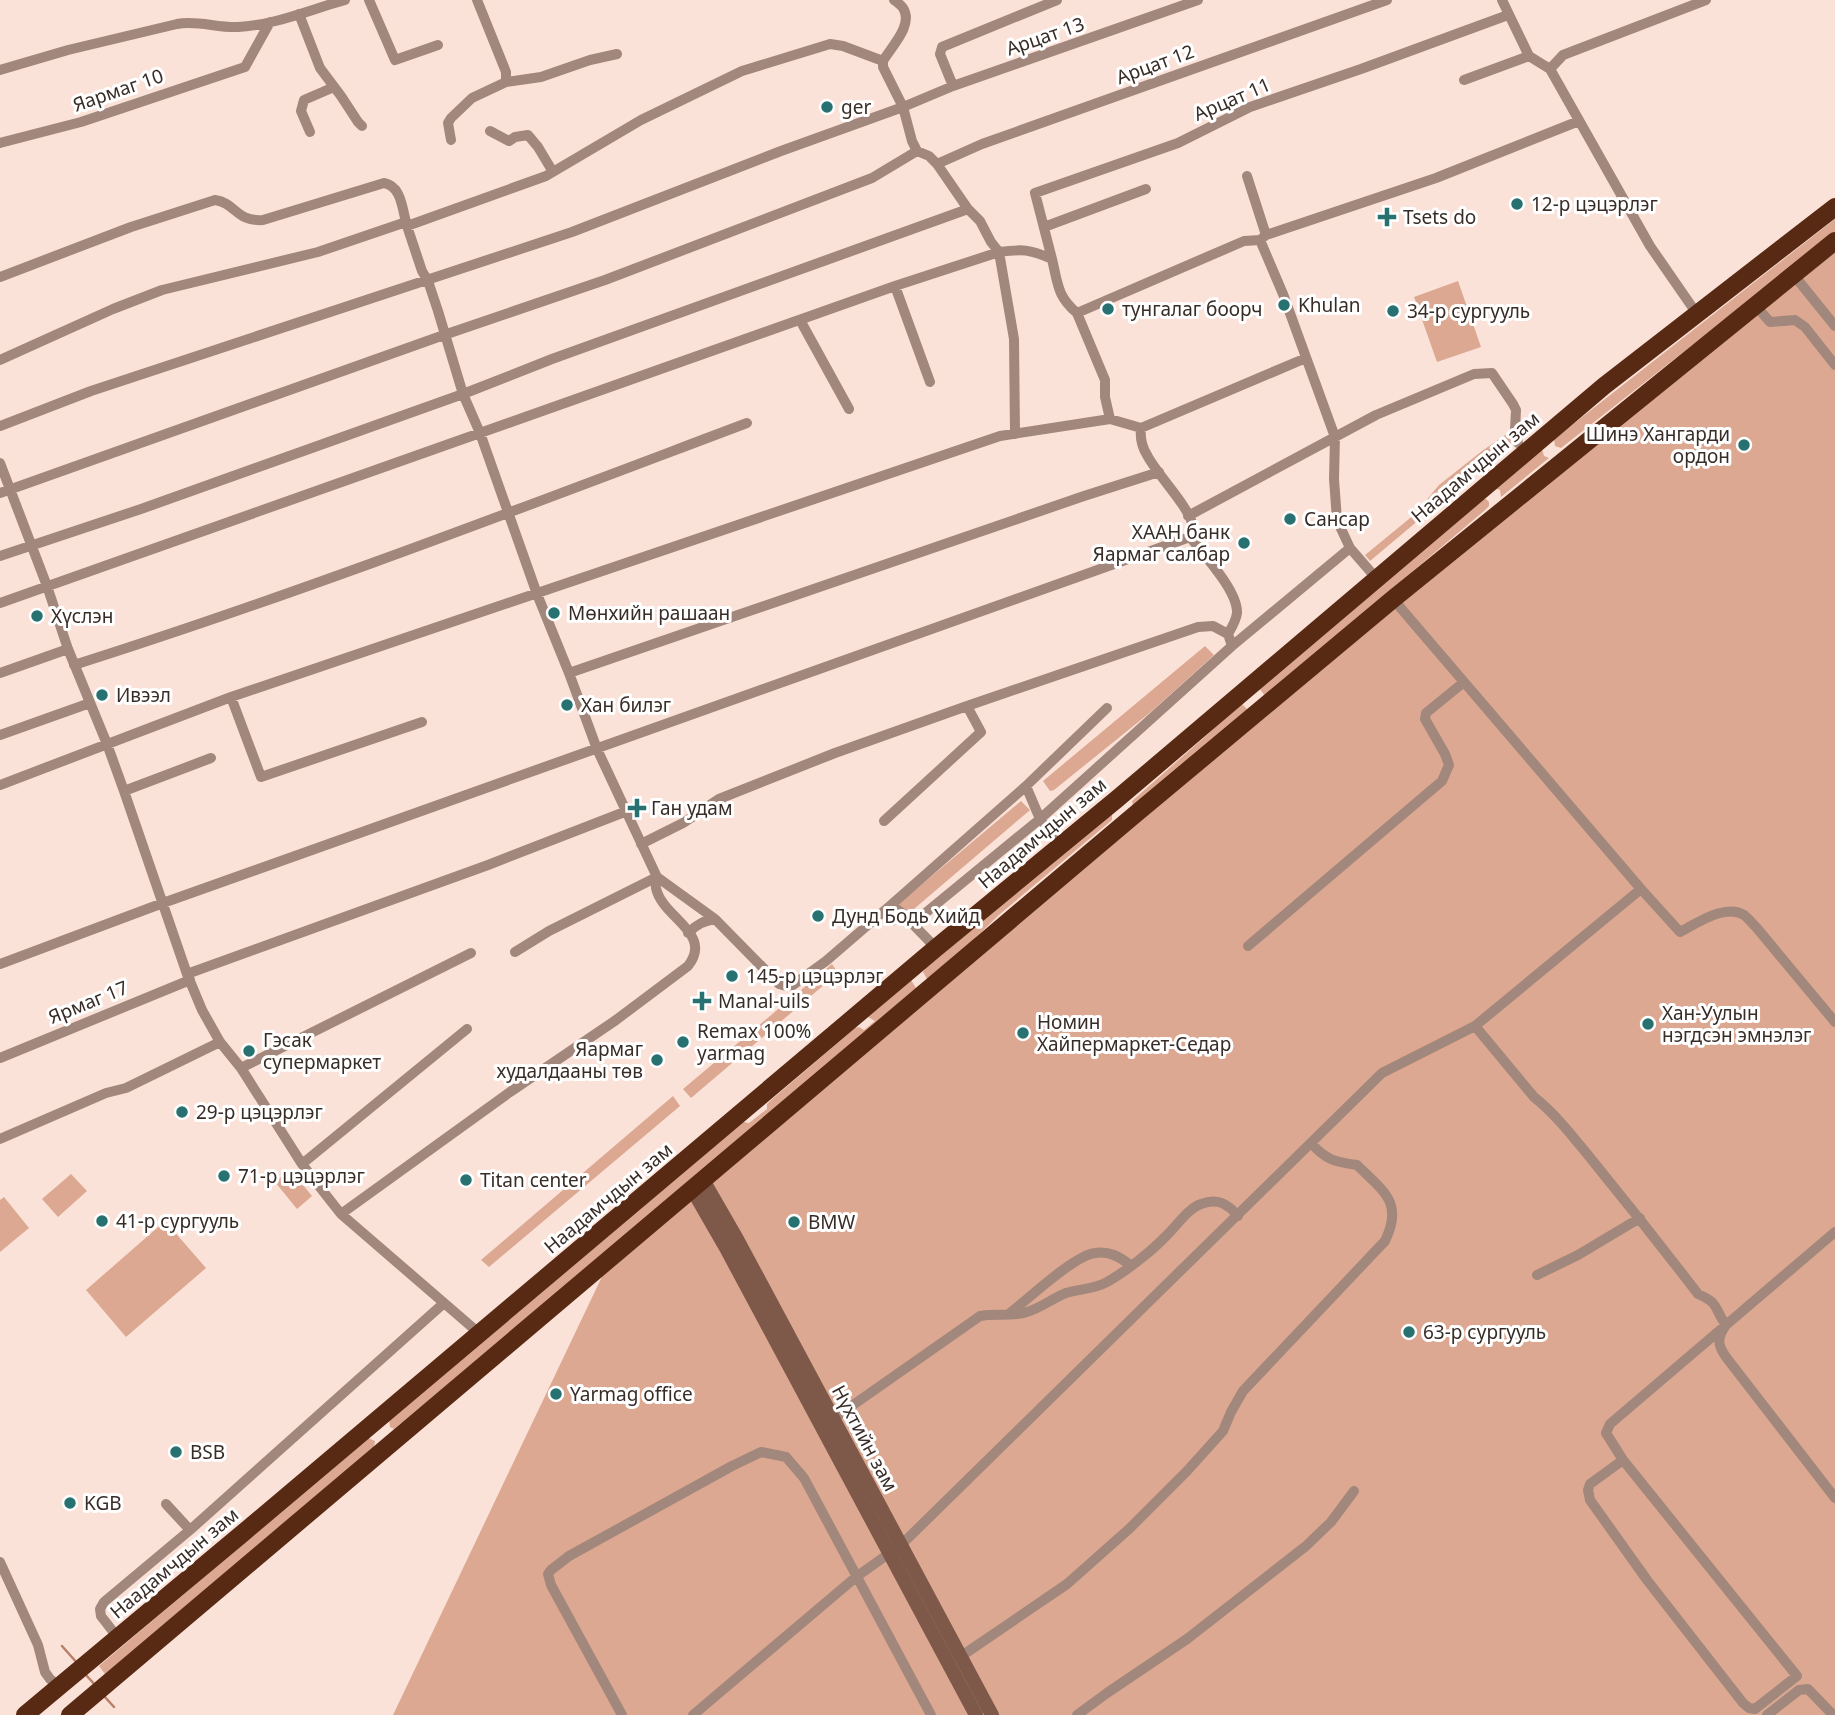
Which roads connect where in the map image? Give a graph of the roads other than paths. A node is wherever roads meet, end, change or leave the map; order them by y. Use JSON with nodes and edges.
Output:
{"nodes":[{"id":1,"x":345,"y":0,"type":"edge"},
{"id":2,"x":369,"y":0,"type":"edge"},
{"id":3,"x":477,"y":0,"type":"edge"},
{"id":4,"x":894,"y":0,"type":"edge"},
{"id":5,"x":1057,"y":0,"type":"edge"},
{"id":6,"x":1198,"y":0,"type":"edge"},
{"id":7,"x":1387,"y":0,"type":"edge"},
{"id":8,"x":1502,"y":0,"type":"edge"},
{"id":9,"x":1706,"y":0,"type":"edge"},
{"id":10,"x":299,"y":14,"type":"junction"},
{"id":11,"x":1508,"y":15,"type":"junction"},
{"id":12,"x":270,"y":22,"type":"junction"},
{"id":13,"x":438,"y":46,"type":"dead end"},
{"id":14,"x":618,"y":54,"type":"dead end"},
{"id":15,"x":1529,"y":57,"type":"junction"},
{"id":16,"x":883,"y":61,"type":"junction"},
{"id":17,"x":1550,"y":69,"type":"junction"},
{"id":18,"x":0,"y":70,"type":"edge"},
{"id":19,"x":1464,"y":80,"type":"dead end"},
{"id":20,"x":506,"y":82,"type":"junction"},
{"id":21,"x":953,"y":86,"type":"junction"},
{"id":22,"x":334,"y":87,"type":"junction"},
{"id":23,"x":903,"y":107,"type":"junction"},
{"id":24,"x":1578,"y":121,"type":"junction"},
{"id":25,"x":362,"y":126,"type":"dead end"},
{"id":26,"x":490,"y":131,"type":"dead end"},
{"id":27,"x":310,"y":132,"type":"dead end"},
{"id":28,"x":451,"y":140,"type":"dead end"},
{"id":29,"x":0,"y":143,"type":"edge"},
{"id":30,"x":917,"y":151,"type":"junction"},
{"id":31,"x":937,"y":164,"type":"junction"},
{"id":32,"x":553,"y":172,"type":"junction"},
{"id":33,"x":1247,"y":176,"type":"dead end"},
{"id":34,"x":1146,"y":189,"type":"dead end"},
{"id":35,"x":1835,"y":207,"type":"edge"},
{"id":36,"x":968,"y":209,"type":"junction"},
{"id":37,"x":406,"y":224,"type":"junction"},
{"id":38,"x":1044,"y":227,"type":"junction"},
{"id":39,"x":1263,"y":238,"type":"junction"},
{"id":40,"x":1835,"y":241,"type":"edge"},
{"id":41,"x":999,"y":252,"type":"junction"},
{"id":42,"x":1052,"y":259,"type":"junction"},
{"id":43,"x":1793,"y":274,"type":"junction"},
{"id":44,"x":0,"y":277,"type":"edge"},
{"id":45,"x":428,"y":281,"type":"junction"},
{"id":46,"x":895,"y":286,"type":"junction"},
{"id":47,"x":1755,"y":305,"type":"junction"},
{"id":48,"x":1077,"y":313,"type":"junction"},
{"id":49,"x":1697,"y":314,"type":"junction"},
{"id":50,"x":800,"y":320,"type":"junction"},
{"id":51,"x":1835,"y":326,"type":"edge"},
{"id":52,"x":444,"y":335,"type":"junction"},
{"id":53,"x":1306,"y":358,"type":"junction"},
{"id":54,"x":0,"y":360,"type":"edge"},
{"id":55,"x":1835,"y":365,"type":"edge"},
{"id":56,"x":930,"y":382,"type":"dead end"},
{"id":57,"x":463,"y":394,"type":"junction"},
{"id":58,"x":849,"y":409,"type":"dead end"},
{"id":59,"x":1111,"y":419,"type":"junction"},
{"id":60,"x":747,"y":423,"type":"dead end"},
{"id":61,"x":0,"y":426,"type":"edge"},
{"id":62,"x":1140,"y":428,"type":"junction"},
{"id":63,"x":480,"y":433,"type":"junction"},
{"id":64,"x":1016,"y":433,"type":"junction"},
{"id":65,"x":1335,"y":437,"type":"junction"},
{"id":66,"x":1544,"y":437,"type":"junction"},
{"id":67,"x":1518,"y":443,"type":"dead end"},
{"id":68,"x":1564,"y":460,"type":"junction"},
{"id":69,"x":0,"y":463,"type":"edge"},
{"id":70,"x":1158,"y":472,"type":"junction"},
{"id":71,"x":5,"y":491,"type":"edge"},
{"id":72,"x":1480,"y":491,"type":"junction"},
{"id":73,"x":1500,"y":512,"type":"junction"},
{"id":74,"x":509,"y":513,"type":"junction"},
{"id":75,"x":1188,"y":516,"type":"junction"},
{"id":76,"x":1191,"y":537,"type":"junction"},
{"id":77,"x":31,"y":545,"type":"junction"},
{"id":78,"x":1350,"y":548,"type":"junction"},
{"id":79,"x":0,"y":556,"type":"edge"},
{"id":80,"x":1376,"y":578,"type":"junction"},
{"id":81,"x":47,"y":586,"type":"junction"},
{"id":82,"x":537,"y":594,"type":"junction"},
{"id":83,"x":1392,"y":599,"type":"junction"},
{"id":84,"x":0,"y":604,"type":"edge"},
{"id":85,"x":1228,"y":634,"type":"junction"},
{"id":86,"x":1232,"y":646,"type":"junction"},
{"id":87,"x":68,"y":649,"type":"junction"},
{"id":88,"x":74,"y":664,"type":"junction"},
{"id":89,"x":0,"y":673,"type":"edge"},
{"id":90,"x":569,"y":673,"type":"junction"},
{"id":91,"x":1464,"y":682,"type":"junction"},
{"id":92,"x":231,"y":696,"type":"junction"},
{"id":93,"x":90,"y":703,"type":"junction"},
{"id":94,"x":967,"y":706,"type":"junction"},
{"id":95,"x":1107,"y":708,"type":"dead end"},
{"id":96,"x":422,"y":722,"type":"dead end"},
{"id":97,"x":0,"y":735,"type":"edge"},
{"id":98,"x":107,"y":744,"type":"junction"},
{"id":99,"x":597,"y":749,"type":"junction"},
{"id":100,"x":211,"y":758,"type":"dead end"},
{"id":101,"x":0,"y":785,"type":"edge"},
{"id":102,"x":1026,"y":786,"type":"junction"},
{"id":103,"x":124,"y":791,"type":"junction"},
{"id":104,"x":1116,"y":799,"type":"junction"},
{"id":105,"x":627,"y":811,"type":"junction"},
{"id":106,"x":1132,"y":817,"type":"junction"},
{"id":107,"x":1040,"y":819,"type":"junction"},
{"id":108,"x":884,"y":821,"type":"dead end"},
{"id":109,"x":641,"y":844,"type":"junction"},
{"id":110,"x":1062,"y":844,"type":"junction"},
{"id":111,"x":657,"y":877,"type":"junction"},
{"id":112,"x":1641,"y":889,"type":"junction"},
{"id":113,"x":163,"y":902,"type":"junction"},
{"id":114,"x":891,"y":905,"type":"junction"},
{"id":115,"x":715,"y":919,"type":"junction"},
{"id":116,"x":912,"y":924,"type":"junction"},
{"id":117,"x":688,"y":933,"type":"junction"},
{"id":118,"x":1248,"y":946,"type":"dead end"},
{"id":119,"x":936,"y":948,"type":"junction"},
{"id":120,"x":515,"y":952,"type":"dead end"},
{"id":121,"x":471,"y":953,"type":"dead end"},
{"id":122,"x":0,"y":964,"type":"edge"},
{"id":123,"x":915,"y":966,"type":"junction"},
{"id":124,"x":188,"y":977,"type":"junction"},
{"id":125,"x":933,"y":987,"type":"junction"},
{"id":126,"x":853,"y":1018,"type":"junction"},
{"id":127,"x":1835,"y":1023,"type":"edge"},
{"id":128,"x":1475,"y":1026,"type":"junction"},
{"id":129,"x":467,"y":1029,"type":"dead end"},
{"id":130,"x":873,"y":1037,"type":"junction"},
{"id":131,"x":220,"y":1042,"type":"junction"},
{"id":132,"x":0,"y":1058,"type":"edge"},
{"id":133,"x":241,"y":1068,"type":"junction"},
{"id":134,"x":750,"y":1106,"type":"junction"},
{"id":135,"x":767,"y":1125,"type":"junction"},
{"id":136,"x":0,"y":1139,"type":"edge"},
{"id":137,"x":1311,"y":1143,"type":"junction"},
{"id":138,"x":302,"y":1164,"type":"junction"},
{"id":139,"x":697,"y":1184,"type":"junction"},
{"id":140,"x":341,"y":1214,"type":"junction"},
{"id":141,"x":1238,"y":1216,"type":"junction"},
{"id":142,"x":1640,"y":1218,"type":"junction"},
{"id":143,"x":1835,"y":1232,"type":"edge"},
{"id":144,"x":1130,"y":1265,"type":"junction"},
{"id":145,"x":1537,"y":1275,"type":"dead end"},
{"id":146,"x":444,"y":1303,"type":"junction"},
{"id":147,"x":1008,"y":1315,"type":"junction"},
{"id":148,"x":1726,"y":1325,"type":"junction"},
{"id":149,"x":480,"y":1334,"type":"junction"},
{"id":150,"x":833,"y":1419,"type":"junction"},
{"id":151,"x":373,"y":1423,"type":"junction"},
{"id":152,"x":391,"y":1444,"type":"junction"},
{"id":153,"x":1623,"y":1460,"type":"junction"},
{"id":154,"x":1354,"y":1491,"type":"dead end"},
{"id":155,"x":1835,"y":1498,"type":"edge"},
{"id":156,"x":166,"y":1504,"type":"dead end"},
{"id":157,"x":190,"y":1530,"type":"junction"},
{"id":158,"x":895,"y":1548,"type":"junction"},
{"id":159,"x":0,"y":1562,"type":"edge"},
{"id":160,"x":856,"y":1577,"type":"junction"},
{"id":161,"x":118,"y":1638,"type":"junction"},
{"id":162,"x":960,"y":1657,"type":"junction"},
{"id":163,"x":65,"y":1681,"type":"junction"},
{"id":164,"x":25,"y":1715,"type":"edge"},
{"id":165,"x":70,"y":1715,"type":"edge"},
{"id":166,"x":622,"y":1715,"type":"edge"},
{"id":167,"x":694,"y":1715,"type":"edge"},
{"id":168,"x":931,"y":1715,"type":"edge"},
{"id":169,"x":976,"y":1715,"type":"edge"},
{"id":170,"x":992,"y":1715,"type":"edge"},
{"id":171,"x":1077,"y":1715,"type":"edge"},
{"id":172,"x":1767,"y":1715,"type":"edge"},
{"id":173,"x":1833,"y":1715,"type":"edge"}],
"edges":[{"from":1,"to":10,"type":"street"},
{"from":2,"to":13,"type":"street"},
{"from":3,"to":20,"type":"street"},
{"from":4,"to":16,"type":"street"},
{"from":5,"to":21,"type":"street"},
{"from":6,"to":21,"type":"street","name":"Арцат 13"},
{"from":7,"to":31,"type":"street","name":"Арцат 12"},
{"from":8,"to":11,"type":"street"},
{"from":9,"to":17,"type":"street"},
{"from":10,"to":12,"type":"street"},
{"from":10,"to":22,"type":"street"},
{"from":11,"to":15,"type":"street"},
{"from":11,"to":38,"type":"street","name":"Арцат 11"},
{"from":12,"to":18,"type":"street"},
{"from":12,"to":29,"type":"street","name":"Яармаг 10"},
{"from":14,"to":20,"type":"street"},
{"from":15,"to":17,"type":"street"},
{"from":15,"to":19,"type":"street"},
{"from":16,"to":23,"type":"street"},
{"from":16,"to":32,"type":"street"},
{"from":17,"to":24,"type":"street"},
{"from":20,"to":28,"type":"street"},
{"from":21,"to":23,"type":"street","name":"Арцат 13"},
{"from":22,"to":25,"type":"street"},
{"from":22,"to":27,"type":"street"},
{"from":23,"to":30,"type":"street"},
{"from":23,"to":45,"type":"street","name":"Арцат 13"},
{"from":24,"to":39,"type":"street"},
{"from":24,"to":49,"type":"street"},
{"from":26,"to":32,"type":"street"},
{"from":30,"to":31,"type":"street"},
{"from":30,"to":52,"type":"street"},
{"from":31,"to":36,"type":"street"},
{"from":32,"to":37,"type":"street"},
{"from":33,"to":39,"type":"street"},
{"from":34,"to":38,"type":"street"},
{"from":35,"to":49,"type":"highway","name":"Наадамчдын зам"},
{"from":36,"to":41,"type":"street"},
{"from":36,"to":57,"type":"street"},
{"from":37,"to":44,"type":"street"},
{"from":37,"to":45,"type":"street"},
{"from":37,"to":54,"type":"street"},
{"from":38,"to":42,"type":"street","name":"Арцат 11"},
{"from":39,"to":48,"type":"street"},
{"from":39,"to":53,"type":"street"},
{"from":40,"to":43,"type":"highway"},
{"from":41,"to":42,"type":"street"},
{"from":41,"to":46,"type":"street"},
{"from":41,"to":64,"type":"street"},
{"from":42,"to":48,"type":"street","name":"Арцат 11"},
{"from":43,"to":47,"type":"highway"},
{"from":43,"to":51,"type":"street"},
{"from":45,"to":52,"type":"street"},
{"from":45,"to":61,"type":"street","name":"Арцат 13"},
{"from":46,"to":50,"type":"street"},
{"from":46,"to":56,"type":"street"},
{"from":47,"to":55,"type":"street"},
{"from":47,"to":68,"type":"highway"},
{"from":48,"to":59,"type":"street","name":"Арцат 11"},
{"from":49,"to":66,"type":"highway","name":"Наадамчдын зам"},
{"from":50,"to":58,"type":"street"},
{"from":50,"to":63,"type":"street"},
{"from":52,"to":57,"type":"street"},
{"from":52,"to":71,"type":"street"},
{"from":53,"to":62,"type":"street"},
{"from":53,"to":65,"type":"street"},
{"from":57,"to":63,"type":"street"},
{"from":57,"to":77,"type":"street"},
{"from":59,"to":62,"type":"street"},
{"from":59,"to":64,"type":"street"},
{"from":60,"to":74,"type":"street"},
{"from":62,"to":70,"type":"street"},
{"from":63,"to":74,"type":"street"},
{"from":63,"to":81,"type":"street"},
{"from":64,"to":82,"type":"street"},
{"from":65,"to":67,"type":"street"},
{"from":65,"to":75,"type":"street"},
{"from":65,"to":78,"type":"street"},
{"from":66,"to":68,"type":"highway"},
{"from":66,"to":72,"type":"highway","name":"Наадамчдын зам"},
{"from":68,"to":73,"type":"highway"},
{"from":69,"to":71,"type":"street"},
{"from":70,"to":75,"type":"street"},
{"from":70,"to":90,"type":"street"},
{"from":71,"to":77,"type":"street"},
{"from":72,"to":73,"type":"highway"},
{"from":72,"to":80,"type":"highway","name":"Наадамчдын зам"},
{"from":73,"to":83,"type":"highway"},
{"from":74,"to":82,"type":"street"},
{"from":74,"to":88,"type":"street"},
{"from":75,"to":76,"type":"street"},
{"from":76,"to":85,"type":"street"},
{"from":76,"to":99,"type":"street"},
{"from":77,"to":79,"type":"street"},
{"from":77,"to":81,"type":"street"},
{"from":78,"to":80,"type":"street"},
{"from":78,"to":86,"type":"street"},
{"from":80,"to":104,"type":"highway","name":"Наадамчдын зам"},
{"from":81,"to":84,"type":"street"},
{"from":81,"to":87,"type":"street"},
{"from":82,"to":90,"type":"street"},
{"from":82,"to":92,"type":"street"},
{"from":83,"to":91,"type":"street"},
{"from":83,"to":106,"type":"highway"},
{"from":85,"to":86,"type":"street"},
{"from":85,"to":94,"type":"street"},
{"from":86,"to":107,"type":"street"},
{"from":87,"to":88,"type":"street"},
{"from":87,"to":89,"type":"street"},
{"from":88,"to":93,"type":"street"},
{"from":90,"to":99,"type":"street"},
{"from":91,"to":112,"type":"street"},
{"from":91,"to":118,"type":"street"},
{"from":92,"to":96,"type":"street"},
{"from":92,"to":98,"type":"street"},
{"from":93,"to":97,"type":"street"},
{"from":93,"to":98,"type":"street"},
{"from":94,"to":108,"type":"street"},
{"from":94,"to":109,"type":"street"},
{"from":95,"to":102,"type":"street"},
{"from":98,"to":101,"type":"street"},
{"from":98,"to":103,"type":"street"},
{"from":99,"to":105,"type":"street"},
{"from":99,"to":113,"type":"street"},
{"from":100,"to":103,"type":"street"},
{"from":102,"to":107,"type":"street"},
{"from":102,"to":114,"type":"street"},
{"from":103,"to":113,"type":"street"},
{"from":104,"to":106,"type":"highway"},
{"from":104,"to":110,"type":"highway","name":"Наадамчдын зам"},
{"from":105,"to":109,"type":"street"},
{"from":105,"to":124,"type":"street","name":"Ярмаг 17"},
{"from":106,"to":125,"type":"highway"},
{"from":107,"to":110,"type":"street"},
{"from":107,"to":116,"type":"street"},
{"from":109,"to":111,"type":"street"},
{"from":110,"to":119,"type":"highway","name":"Наадамчдын зам"},
{"from":111,"to":115,"type":"street"},
{"from":111,"to":117,"type":"street"},
{"from":111,"to":120,"type":"street"},
{"from":112,"to":127,"type":"street"},
{"from":112,"to":128,"type":"street"},
{"from":113,"to":122,"type":"street"},
{"from":113,"to":124,"type":"street"},
{"from":114,"to":115,"type":"street"},
{"from":114,"to":116,"type":"street"},
{"from":115,"to":117,"type":"street"},
{"from":116,"to":119,"type":"street"},
{"from":117,"to":140,"type":"street"},
{"from":119,"to":123,"type":"highway","name":"Наадамчдын зам"},
{"from":121,"to":133,"type":"street"},
{"from":123,"to":125,"type":"highway"},
{"from":123,"to":126,"type":"highway","name":"Наадамчдын зам"},
{"from":124,"to":131,"type":"street"},
{"from":124,"to":132,"type":"street","name":"Ярмаг 17"},
{"from":125,"to":130,"type":"highway"},
{"from":126,"to":130,"type":"highway"},
{"from":126,"to":134,"type":"highway","name":"Наадамчдын зам"},
{"from":128,"to":137,"type":"street"},
{"from":128,"to":142,"type":"street"},
{"from":129,"to":138,"type":"street"},
{"from":130,"to":135,"type":"highway"},
{"from":131,"to":133,"type":"street"},
{"from":131,"to":136,"type":"street"},
{"from":133,"to":138,"type":"street"},
{"from":134,"to":135,"type":"highway"},
{"from":134,"to":149,"type":"highway","name":"Наадамчдын зам"},
{"from":135,"to":139,"type":"highway"},
{"from":137,"to":141,"type":"street"},
{"from":137,"to":162,"type":"street"},
{"from":138,"to":140,"type":"street"},
{"from":139,"to":150,"type":"main road","name":"Нүхтийн зам"},
{"from":139,"to":152,"type":"highway"},
{"from":139,"to":158,"type":"main road","name":"Нүхтийн зам"},
{"from":140,"to":146,"type":"street"},
{"from":141,"to":144,"type":"street"},
{"from":141,"to":158,"type":"street"},
{"from":142,"to":145,"type":"street"},
{"from":142,"to":148,"type":"street"},
{"from":143,"to":148,"type":"street"},
{"from":144,"to":147,"type":"street"},
{"from":144,"to":147,"type":"street"},
{"from":146,"to":149,"type":"street"},
{"from":146,"to":157,"type":"street"},
{"from":147,"to":150,"type":"street"},
{"from":148,"to":153,"type":"street"},
{"from":148,"to":155,"type":"street"},
{"from":149,"to":151,"type":"highway","name":"Наадамчдын зам"},
{"from":150,"to":158,"type":"main road","name":"Нүхтийн зам"},
{"from":151,"to":152,"type":"highway"},
{"from":151,"to":161,"type":"highway","name":"Наадамчдын зам"},
{"from":152,"to":165,"type":"highway"},
{"from":153,"to":153,"type":"street"},
{"from":154,"to":171,"type":"street"},
{"from":156,"to":157,"type":"street"},
{"from":157,"to":161,"type":"street"},
{"from":158,"to":160,"type":"street"},
{"from":158,"to":162,"type":"main road","name":"Нүхтийн зам"},
{"from":158,"to":169,"type":"main road","name":"Нүхтийн зам"},
{"from":159,"to":163,"type":"street"},
{"from":160,"to":166,"type":"street"},
{"from":160,"to":167,"type":"street"},
{"from":160,"to":168,"type":"street"},
{"from":161,"to":163,"type":"highway","name":"Наадамчдын зам"},
{"from":162,"to":170,"type":"main road","name":"Нүхтийн зам"},
{"from":163,"to":164,"type":"highway","name":"Наадамчдын зам"},
{"from":172,"to":173,"type":"street"}]}
